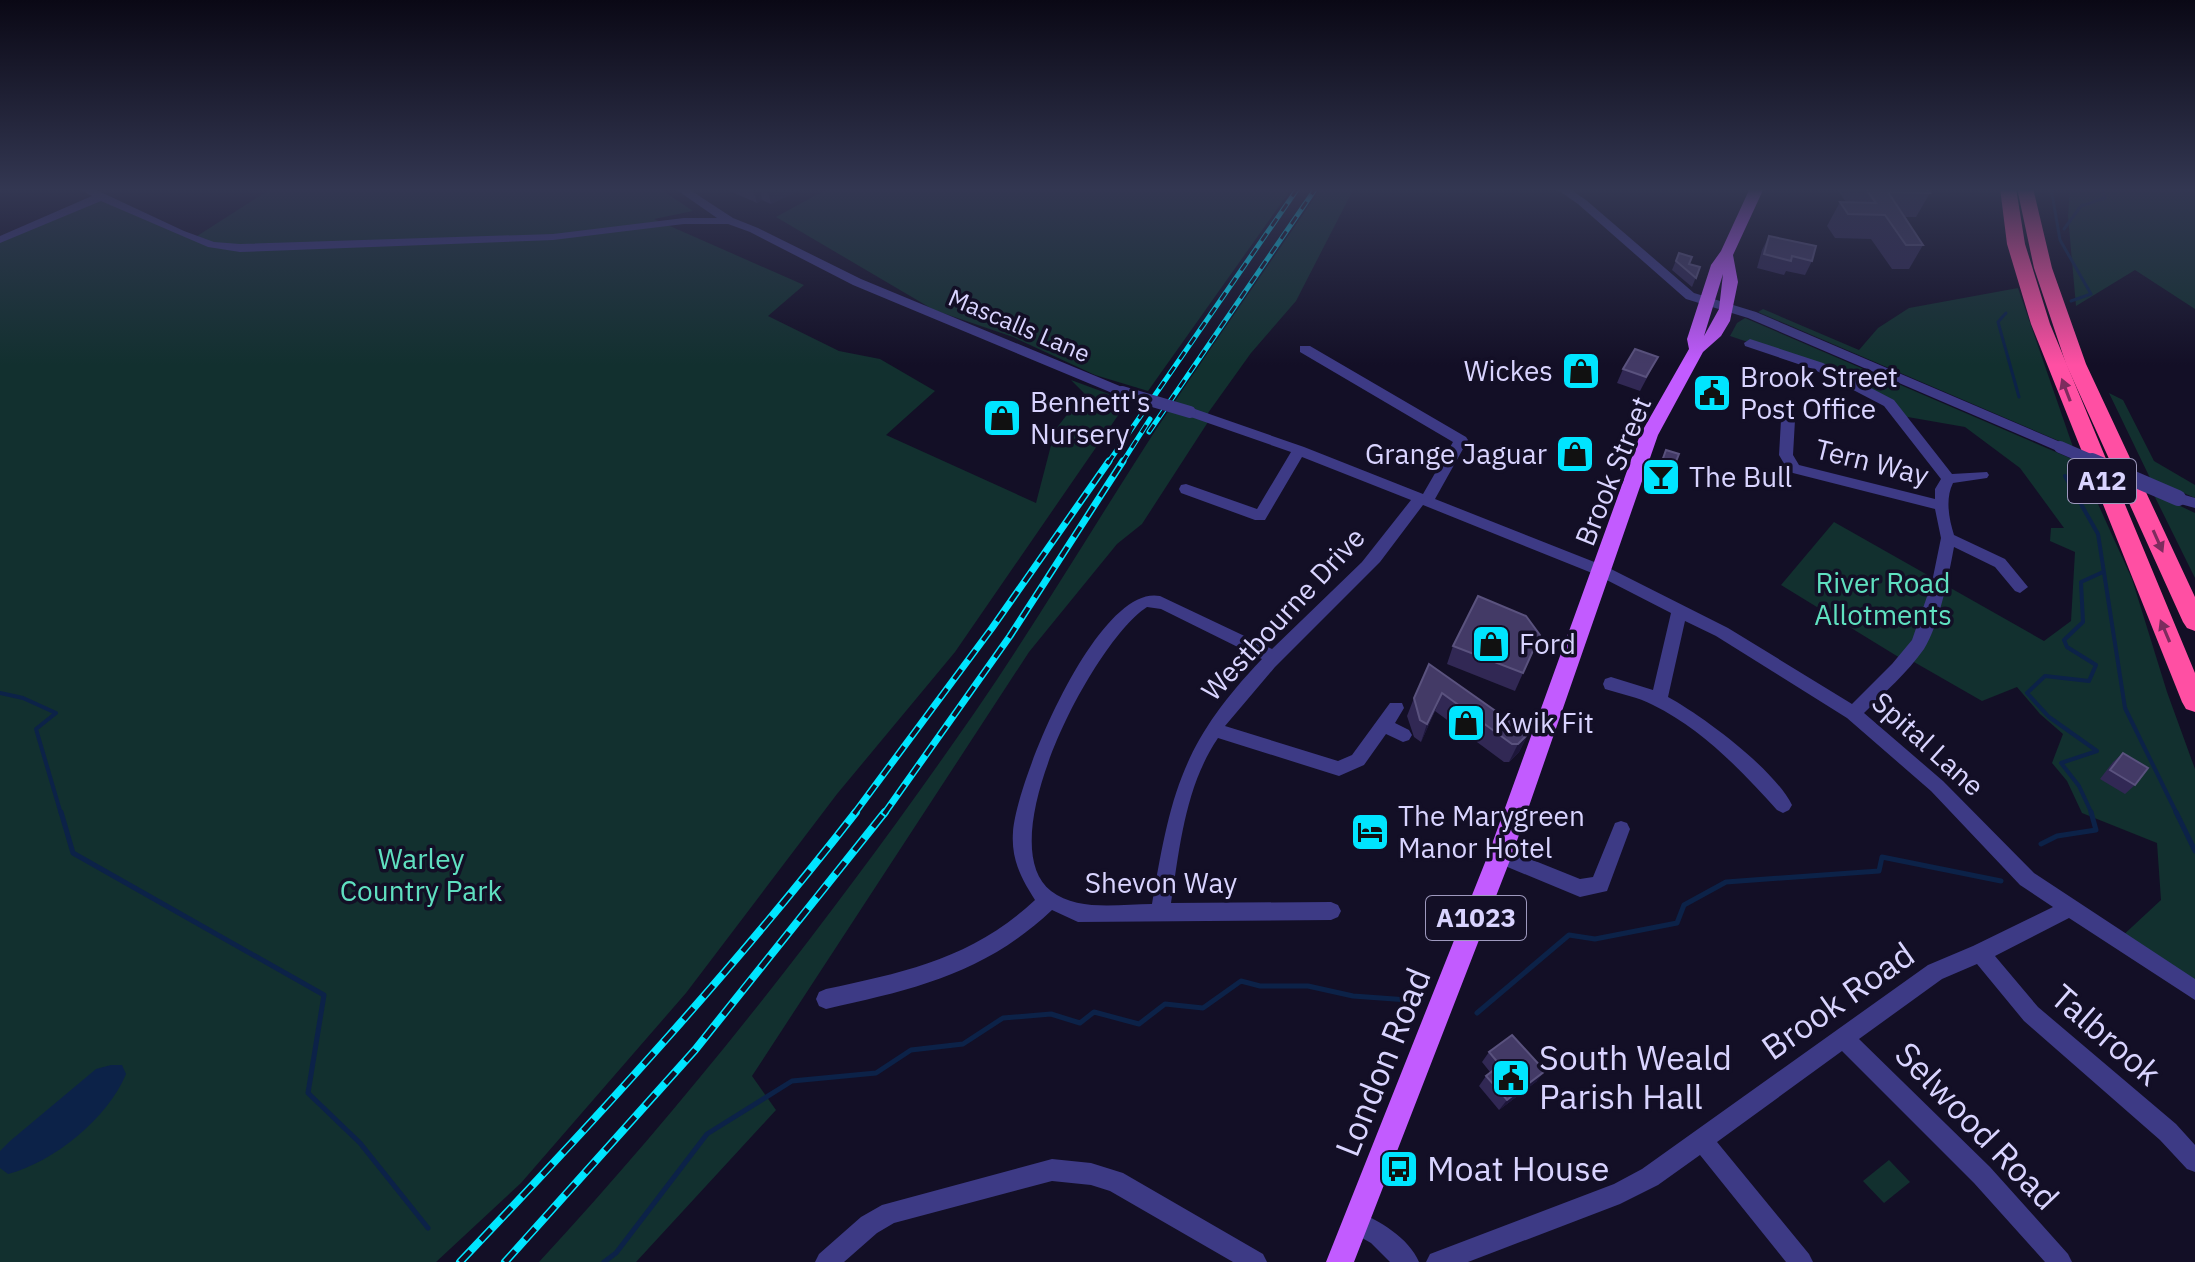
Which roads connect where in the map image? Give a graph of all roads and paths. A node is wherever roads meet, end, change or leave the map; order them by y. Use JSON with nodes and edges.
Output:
{"nodes":[{"id":1,"x":230,"y":247,"type":"edge"},
{"id":2,"x":271,"y":247,"type":"edge"},
{"id":3,"x":789,"y":247,"type":"edge"},
{"id":4,"x":1633,"y":247,"type":"edge"},
{"id":5,"x":1730,"y":247,"type":"edge"},
{"id":6,"x":2016,"y":247,"type":"edge"},
{"id":7,"x":2038,"y":247,"type":"edge"},
{"id":8,"x":1727,"y":257,"type":"junction"},
{"id":9,"x":1707,"y":301,"type":"junction"},
{"id":10,"x":1727,"y":307,"type":"junction"},
{"id":11,"x":1750,"y":343,"type":"dead end"},
{"id":12,"x":1305,"y":349,"type":"dead end"},
{"id":13,"x":1697,"y":349,"type":"junction"},
{"id":14,"x":1788,"y":420,"type":"dead end"},
{"id":15,"x":1299,"y":450,"type":"junction"},
{"id":16,"x":1982,"y":475,"type":"dead end"},
{"id":17,"x":1948,"y":479,"type":"junction"},
{"id":18,"x":1186,"y":489,"type":"dead end"},
{"id":19,"x":1423,"y":500,"type":"junction"},
{"id":20,"x":2195,"y":503,"type":"edge"},
{"id":21,"x":1941,"y":506,"type":"junction"},
{"id":22,"x":1948,"y":538,"type":"junction"},
{"id":23,"x":1602,"y":571,"type":"junction"},
{"id":24,"x":2020,"y":587,"type":"dead end"},
{"id":25,"x":1680,"y":610,"type":"junction"},
{"id":26,"x":2195,"y":622,"type":"edge"},
{"id":27,"x":1274,"y":657,"type":"junction"},
{"id":28,"x":1611,"y":684,"type":"dead end"},
{"id":29,"x":1659,"y":700,"type":"junction"},
{"id":30,"x":2195,"y":702,"type":"edge"},
{"id":31,"x":1396,"y":708,"type":"dead end"},
{"id":32,"x":1853,"y":713,"type":"junction"},
{"id":33,"x":1384,"y":725,"type":"junction"},
{"id":34,"x":1213,"y":729,"type":"junction"},
{"id":35,"x":1403,"y":735,"type":"dead end"},
{"id":36,"x":1783,"y":805,"type":"dead end"},
{"id":37,"x":1621,"y":829,"type":"dead end"},
{"id":38,"x":1500,"y":855,"type":"junction"},
{"id":39,"x":1048,"y":901,"type":"junction"},
{"id":40,"x":2069,"y":908,"type":"junction"},
{"id":41,"x":1160,"y":911,"type":"junction"},
{"id":42,"x":1331,"y":911,"type":"dead end"},
{"id":43,"x":1980,"y":953,"type":"junction"},
{"id":44,"x":2195,"y":990,"type":"edge"},
{"id":45,"x":826,"y":999,"type":"dead end"},
{"id":46,"x":1844,"y":1038,"type":"junction"},
{"id":47,"x":1701,"y":1139,"type":"junction"},
{"id":48,"x":2195,"y":1161,"type":"edge"},
{"id":49,"x":1356,"y":1222,"type":"junction"},
{"id":50,"x":827,"y":1262,"type":"edge"},
{"id":51,"x":1255,"y":1262,"type":"edge"},
{"id":52,"x":1340,"y":1262,"type":"edge"},
{"id":53,"x":1407,"y":1262,"type":"edge"},
{"id":54,"x":1438,"y":1262,"type":"edge"},
{"id":55,"x":1801,"y":1262,"type":"edge"},
{"id":56,"x":2060,"y":1262,"type":"edge"}],
"edges":[{"from":1,"to":2,"type":"street","name":"Mascalls Lane"},
{"from":3,"to":15,"type":"street","name":"Mascalls Lane","bridge":true},
{"from":4,"to":9,"type":"street"},
{"from":5,"to":8,"type":"main road","name":"Brook Street","number":"A1023"},
{"from":30,"to":6,"type":"highway","number":"A12","one_way":true},
{"from":7,"to":26,"type":"highway","number":"A12","one_way":true},
{"from":8,"to":9,"type":"main road","name":"Brook Street","number":"A1023"},
{"from":8,"to":10,"type":"main road","name":"Brook Street","number":"A1023"},
{"from":9,"to":10,"type":"street"},
{"from":9,"to":13,"type":"main road","name":"Brook Street","number":"A1023"},
{"from":10,"to":13,"type":"main road","name":"Brook Street","number":"A1023"},
{"from":10,"to":20,"type":"street","bridge":true},
{"from":11,"to":17,"type":"street"},
{"from":12,"to":19,"type":"street","name":"Westbourne Drive"},
{"from":13,"to":23,"type":"main road","name":"Brook Street","number":"A1023"},
{"from":14,"to":21,"type":"street","name":"Tern Way"},
{"from":15,"to":18,"type":"street"},
{"from":15,"to":19,"type":"street","name":"Mascalls Lane"},
{"from":16,"to":17,"type":"street"},
{"from":17,"to":21,"type":"street"},
{"from":19,"to":23,"type":"street","name":"Mascalls Lane"},
{"from":19,"to":27,"type":"street","name":"Westbourne Drive"},
{"from":21,"to":22,"type":"street"},
{"from":22,"to":24,"type":"street"},
{"from":22,"to":32,"type":"street"},
{"from":23,"to":25,"type":"street","name":"Spital Lane"},
{"from":23,"to":38,"type":"main road","name":"London Road","number":"A1023"},
{"from":25,"to":29,"type":"street"},
{"from":25,"to":32,"type":"street","name":"Spital Lane"},
{"from":27,"to":34,"type":"street","name":"Westbourne Drive"},
{"from":27,"to":39,"type":"street","name":"Shevon Way"},
{"from":28,"to":29,"type":"street"},
{"from":29,"to":36,"type":"street"},
{"from":31,"to":33,"type":"street"},
{"from":32,"to":40,"type":"street","name":"Spital Lane"},
{"from":33,"to":34,"type":"street"},
{"from":33,"to":35,"type":"street"},
{"from":34,"to":41,"type":"street","name":"Westbourne Drive"},
{"from":37,"to":38,"type":"street"},
{"from":38,"to":49,"type":"main road","name":"London Road","number":"A1023"},
{"from":39,"to":41,"type":"street","name":"Shevon Way"},
{"from":39,"to":45,"type":"street"},
{"from":40,"to":43,"type":"street","name":"Brook Road"},
{"from":40,"to":44,"type":"street","name":"Spital Lane"},
{"from":41,"to":42,"type":"street","name":"Shevon Way"},
{"from":43,"to":46,"type":"street","name":"Brook Road"},
{"from":43,"to":48,"type":"street","name":"Talbrook"},
{"from":46,"to":47,"type":"street","name":"Brook Road"},
{"from":46,"to":56,"type":"street","name":"Selwood Road"},
{"from":47,"to":54,"type":"street","name":"Brook Road"},
{"from":47,"to":55,"type":"street"},
{"from":49,"to":52,"type":"main road","name":"London Road","number":"A1023"},
{"from":49,"to":53,"type":"street"},
{"from":50,"to":51,"type":"street"}]}
